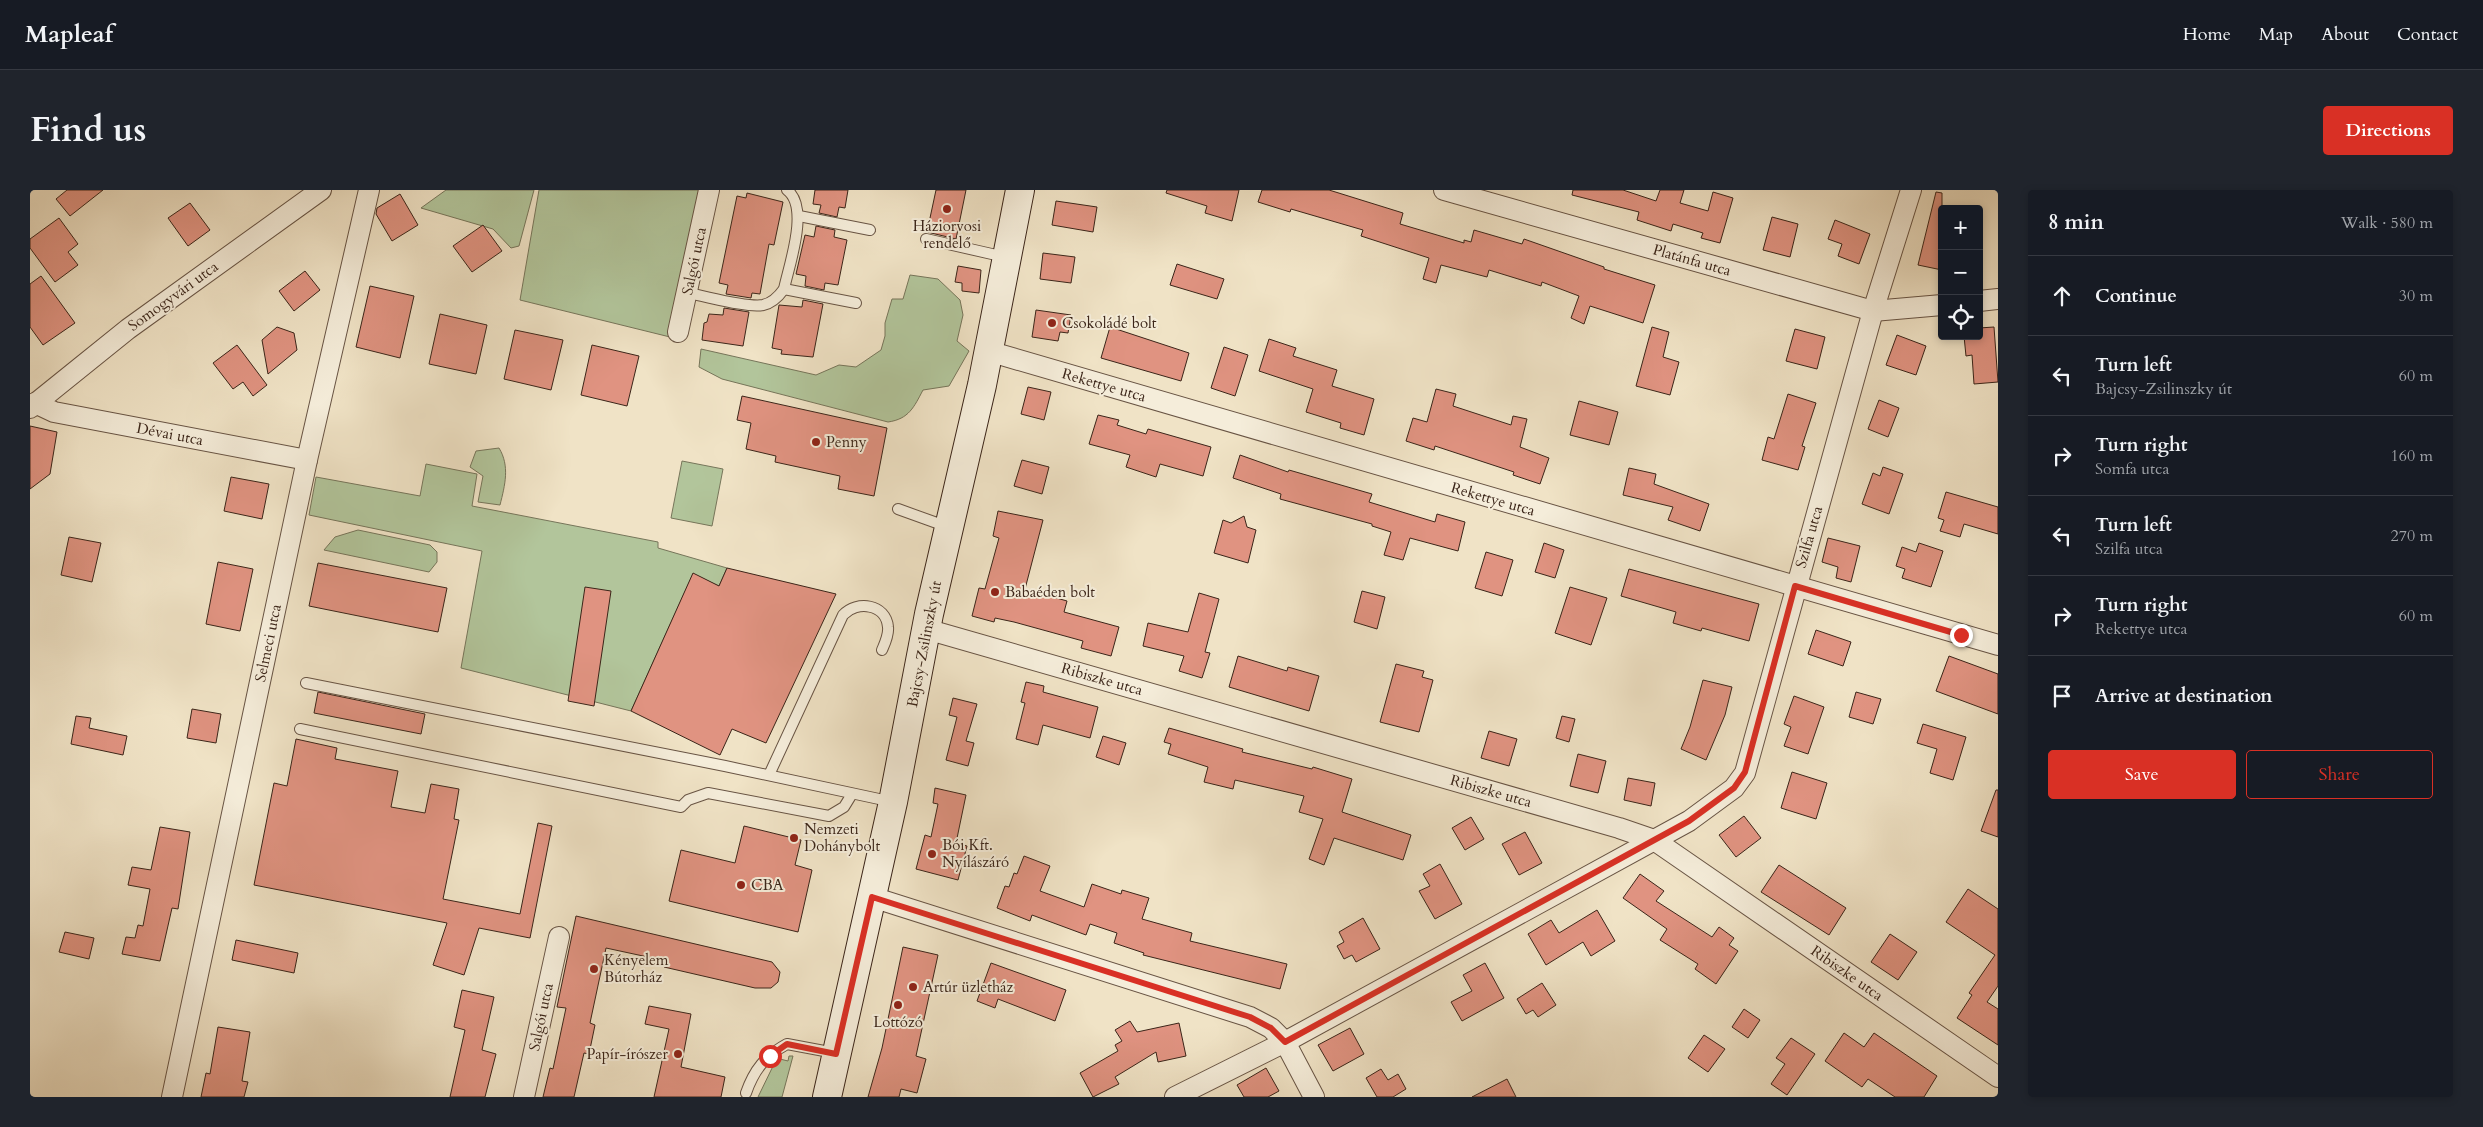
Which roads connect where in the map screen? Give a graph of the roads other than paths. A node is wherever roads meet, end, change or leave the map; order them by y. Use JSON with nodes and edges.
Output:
{"nodes":[{"id":1,"x":321,"y":190,"type":"edge"},
{"id":2,"x":369,"y":190,"type":"edge"},
{"id":3,"x":709,"y":190,"type":"edge"},
{"id":4,"x":787,"y":190,"type":"edge"},
{"id":5,"x":1020,"y":190,"type":"edge"},
{"id":6,"x":1444,"y":190,"type":"edge"},
{"id":7,"x":1912,"y":190,"type":"edge"},
{"id":8,"x":799,"y":216,"type":"junction"},
{"id":9,"x":870,"y":230,"type":"dead end"},
{"id":10,"x":926,"y":239,"type":"dead end"},
{"id":11,"x":1006,"y":257,"type":"junction"},
{"id":12,"x":784,"y":289,"type":"junction"},
{"id":13,"x":687,"y":293,"type":"junction"},
{"id":14,"x":1998,"y":299,"type":"edge"},
{"id":15,"x":1983,"y":301,"type":"edge"},
{"id":16,"x":856,"y":303,"type":"dead end"},
{"id":17,"x":1938,"y":305,"type":"edge"},
{"id":18,"x":1873,"y":312,"type":"junction"},
{"id":19,"x":678,"y":332,"type":"dead end"},
{"id":20,"x":988,"y":351,"type":"junction"},
{"id":21,"x":32,"y":406,"type":"edge"},
{"id":22,"x":307,"y":460,"type":"junction"},
{"id":23,"x":898,"y":508,"type":"dead end"},
{"id":24,"x":948,"y":527,"type":"junction"},
{"id":25,"x":1795,"y":586,"type":"junction"},
{"id":26,"x":926,"y":629,"type":"junction"},
{"id":27,"x":1998,"y":645,"type":"edge"},
{"id":28,"x":882,"y":650,"type":"dead end"},
{"id":29,"x":306,"y":683,"type":"dead end"},
{"id":30,"x":300,"y":729,"type":"dead end"},
{"id":31,"x":769,"y":775,"type":"junction"},
{"id":32,"x":852,"y":794,"type":"junction"},
{"id":33,"x":893,"y":802,"type":"junction"},
{"id":34,"x":1654,"y":840,"type":"junction"},
{"id":35,"x":872,"y":897,"type":"junction"},
{"id":36,"x":559,"y":937,"type":"dead end"},
{"id":37,"x":1285,"y":1042,"type":"junction"},
{"id":38,"x":836,"y":1054,"type":"junction"},
{"id":39,"x":1998,"y":1077,"type":"edge"},
{"id":40,"x":746,"y":1093,"type":"dead end"},
{"id":41,"x":172,"y":1097,"type":"edge"},
{"id":42,"x":524,"y":1097,"type":"edge"},
{"id":43,"x":828,"y":1097,"type":"edge"},
{"id":44,"x":1175,"y":1097,"type":"edge"},
{"id":45,"x":1314,"y":1097,"type":"edge"}],
"edges":[{"from":1,"to":21,"type":"street","name":"Somogyvári utca"},
{"from":2,"to":22,"type":"street","name":"Selmeci utca"},
{"from":3,"to":13,"type":"street","name":"Salgói utca"},
{"from":4,"to":8,"type":"lane"},
{"from":5,"to":11,"type":"main road","name":"Bajcsy-Zsilinszky út"},
{"from":6,"to":18,"type":"street","name":"Platánfa utca"},
{"from":7,"to":18,"type":"street","name":"Szilfa utca"},
{"from":8,"to":9,"type":"lane"},
{"from":8,"to":12,"type":"lane"},
{"from":10,"to":11,"type":"lane"},
{"from":11,"to":20,"type":"main road","name":"Bajcsy-Zsilinszky út"},
{"from":12,"to":13,"type":"lane"},
{"from":12,"to":16,"type":"lane"},
{"from":13,"to":19,"type":"street","name":"Salgói utca"},
{"from":14,"to":15,"type":"street"},
{"from":17,"to":18,"type":"street","name":"Platánfa utca"},
{"from":18,"to":25,"type":"street","name":"Szilfa utca"},
{"from":20,"to":24,"type":"main road","name":"Bajcsy-Zsilinszky út"},
{"from":20,"to":25,"type":"street","name":"Rekettye utca"},
{"from":21,"to":22,"type":"street","name":"Dévai utca"},
{"from":22,"to":41,"type":"street","name":"Selmeci utca"},
{"from":23,"to":24,"type":"lane"},
{"from":24,"to":26,"type":"main road","name":"Bajcsy-Zsilinszky út"},
{"from":25,"to":27,"type":"street","name":"Rekettye utca"},
{"from":25,"to":34,"type":"street","name":"Szilfa utca"},
{"from":26,"to":33,"type":"main road","name":"Bajcsy-Zsilinszky út"},
{"from":26,"to":34,"type":"street","name":"Ribiszke utca"},
{"from":28,"to":31,"type":"lane"},
{"from":29,"to":31,"type":"lane"},
{"from":30,"to":32,"type":"lane"},
{"from":31,"to":32,"type":"lane"},
{"from":32,"to":33,"type":"lane"},
{"from":33,"to":35,"type":"main road","name":"Bajcsy-Zsilinszky út"},
{"from":34,"to":37,"type":"street","name":"Szilfa utca"},
{"from":34,"to":39,"type":"street","name":"Ribiszke utca"},
{"from":35,"to":37,"type":"street"},
{"from":35,"to":38,"type":"main road","name":"Bajcsy-Zsilinszky út"},
{"from":36,"to":42,"type":"street","name":"Salgói utca"},
{"from":37,"to":44,"type":"street","name":"Szilfa utca"},
{"from":37,"to":45,"type":"street"},
{"from":38,"to":40,"type":"lane"},
{"from":38,"to":43,"type":"main road","name":"Bajcsy-Zsilinszky út"}]}
